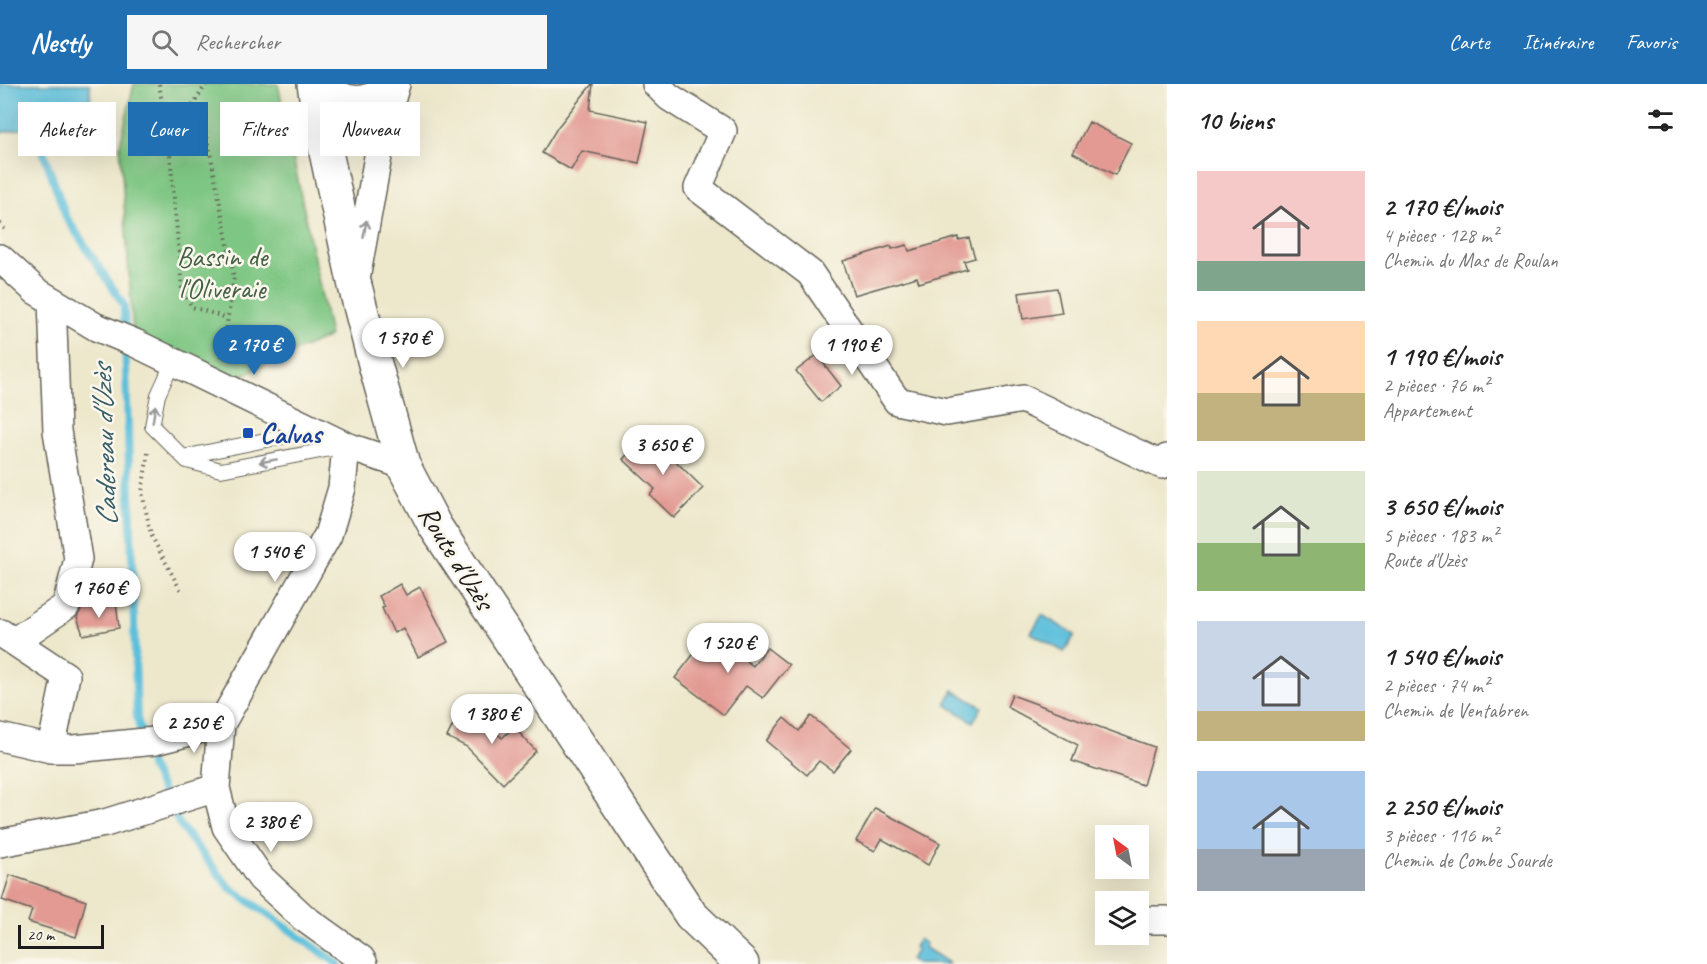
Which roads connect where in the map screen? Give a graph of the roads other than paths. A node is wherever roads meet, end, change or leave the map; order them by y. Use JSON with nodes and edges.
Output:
{"nodes":[{"id":1,"x":314,"y":84,"type":"edge"},
{"id":2,"x":319,"y":84,"type":"edge"},
{"id":3,"x":656,"y":84,"type":"edge"},
{"id":4,"x":396,"y":86,"type":"edge"},
{"id":5,"x":0,"y":258,"type":"edge"},
{"id":6,"x":355,"y":286,"type":"junction"},
{"id":7,"x":52,"y":301,"type":"junction"},
{"id":8,"x":173,"y":362,"type":"junction"},
{"id":9,"x":314,"y":431,"type":"junction"},
{"id":10,"x":346,"y":446,"type":"junction"},
{"id":11,"x":183,"y":457,"type":"junction"},
{"id":12,"x":1167,"y":458,"type":"edge"},
{"id":13,"x":403,"y":465,"type":"junction"},
{"id":14,"x":8,"y":637,"type":"edge"},
{"id":15,"x":221,"y":724,"type":"junction"},
{"id":16,"x":0,"y":737,"type":"edge"},
{"id":17,"x":51,"y":749,"type":"junction"},
{"id":18,"x":216,"y":788,"type":"junction"},
{"id":19,"x":0,"y":843,"type":"edge"},
{"id":20,"x":1149,"y":920,"type":"edge"},
{"id":21,"x":1167,"y":920,"type":"edge"},
{"id":22,"x":363,"y":962,"type":"edge"},
{"id":23,"x":742,"y":964,"type":"edge"}],
"edges":[{"from":1,"to":6,"type":"main road","name":"Route d'Uzès"},
{"from":2,"to":4,"type":"street"},
{"from":3,"to":12,"type":"street"},
{"from":6,"to":4,"type":"street","one_way":true},
{"from":5,"to":7,"type":"street"},
{"from":6,"to":13,"type":"main road","name":"Route d'Uzès"},
{"from":7,"to":8,"type":"street"},
{"from":7,"to":14,"type":"street"},
{"from":8,"to":9,"type":"street"},
{"from":11,"to":8,"type":"lane","one_way":true},
{"from":9,"to":10,"type":"street"},
{"from":9,"to":11,"type":"lane"},
{"from":10,"to":11,"type":"lane","one_way":true},
{"from":10,"to":13,"type":"street"},
{"from":10,"to":15,"type":"street"},
{"from":13,"to":23,"type":"main road","name":"Route d'Uzès"},
{"from":14,"to":17,"type":"street"},
{"from":15,"to":17,"type":"street"},
{"from":15,"to":18,"type":"street"},
{"from":16,"to":17,"type":"street"},
{"from":18,"to":19,"type":"street"},
{"from":18,"to":22,"type":"street"},
{"from":20,"to":21,"type":"street"}]}
